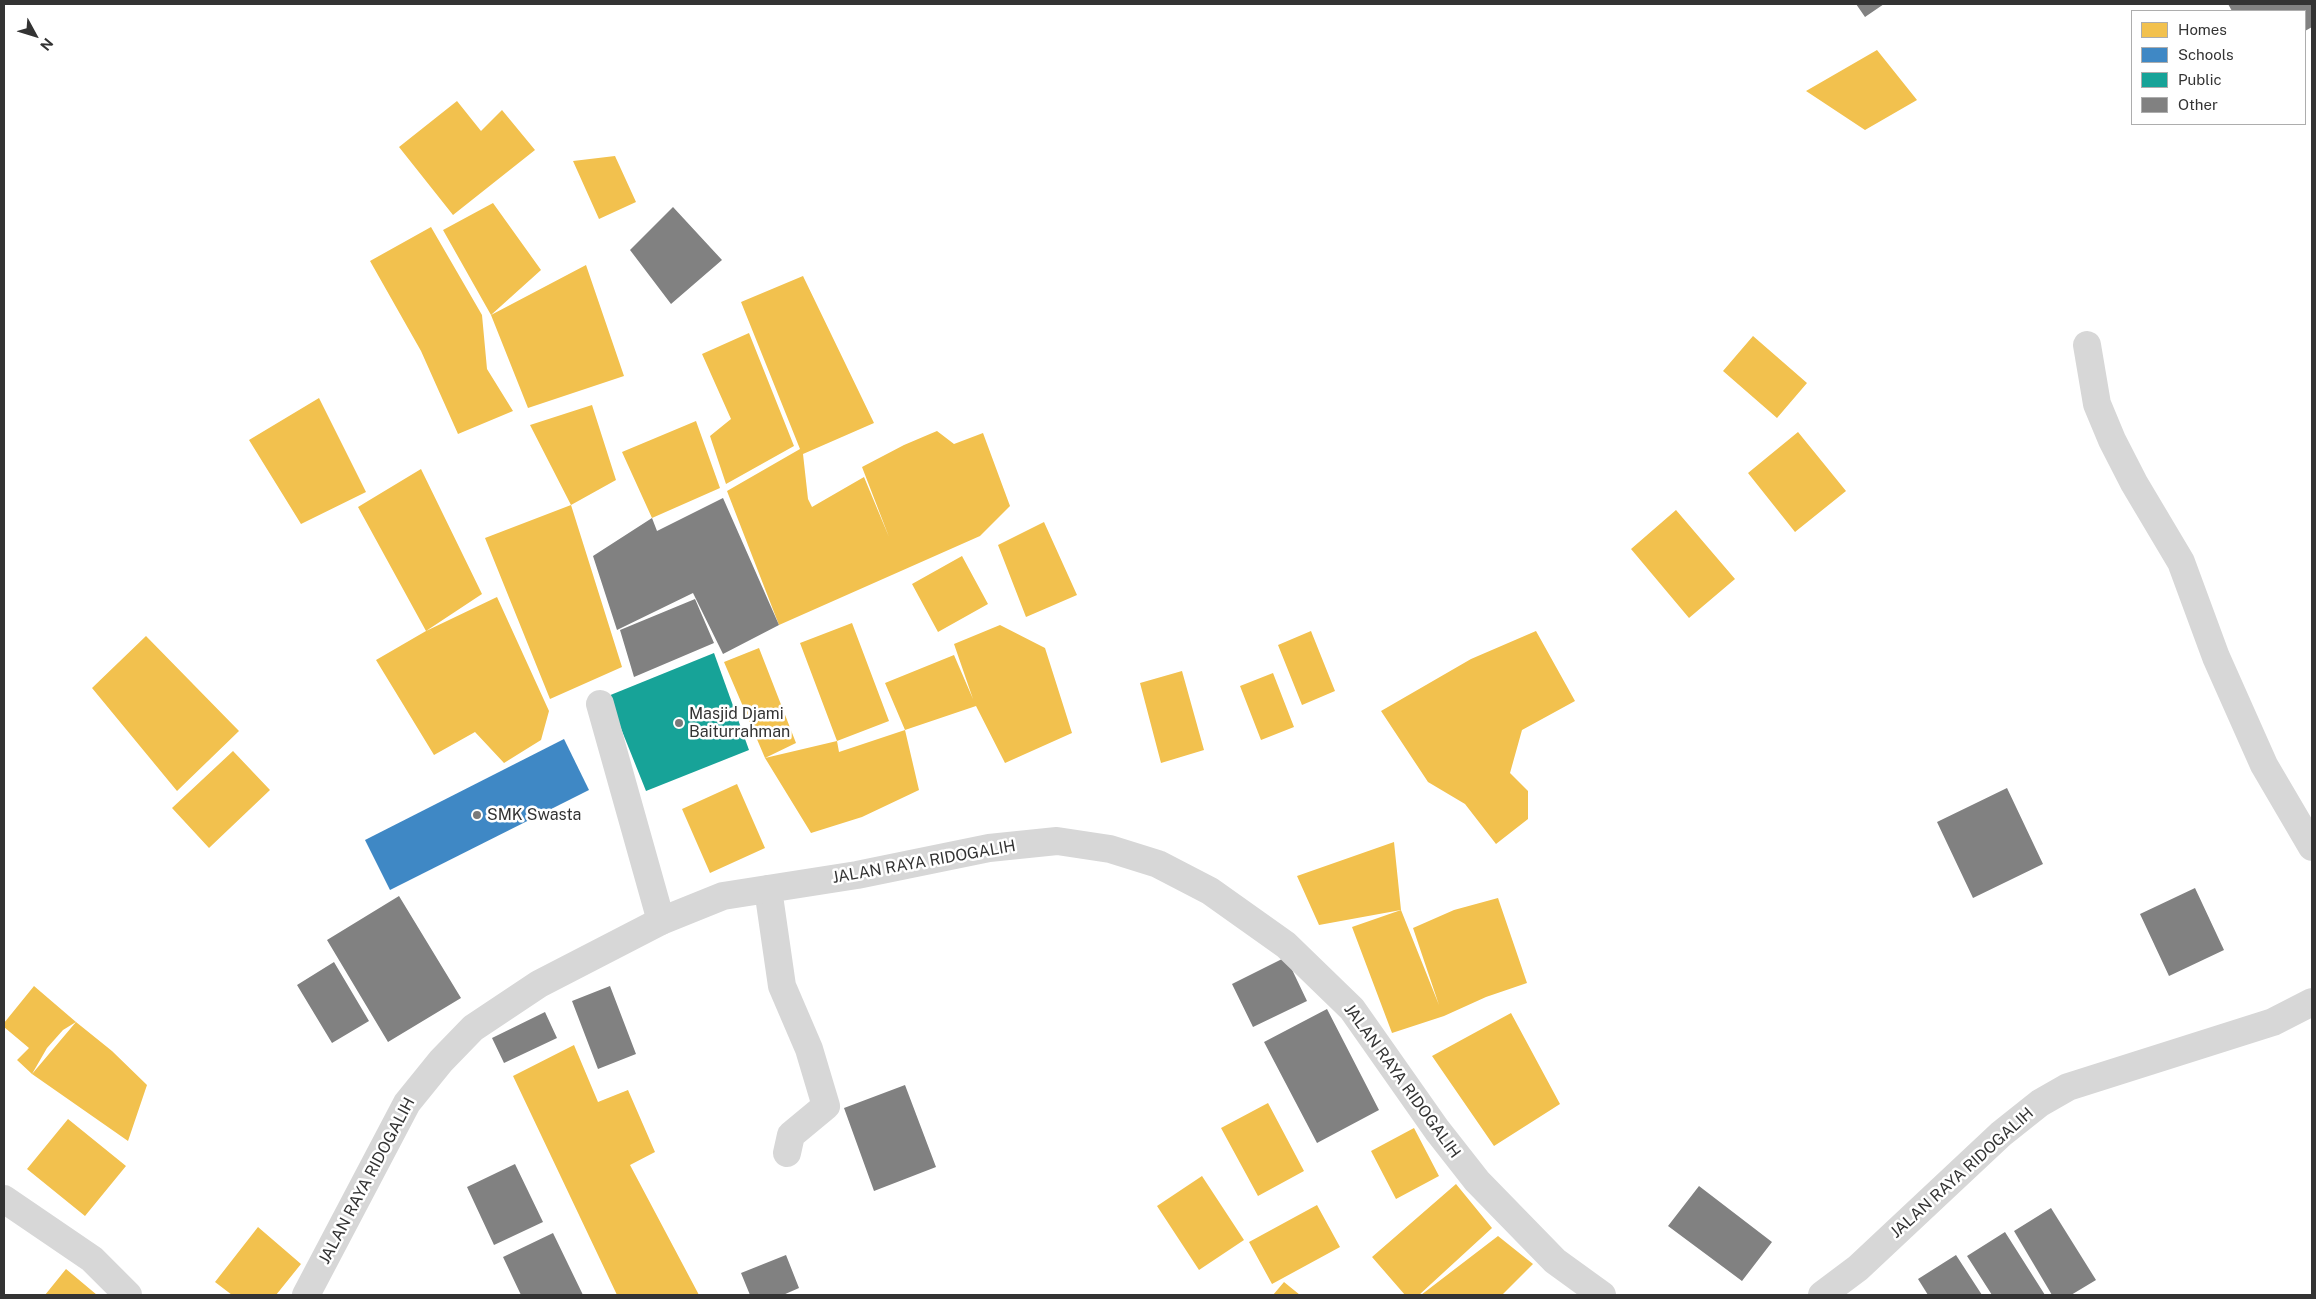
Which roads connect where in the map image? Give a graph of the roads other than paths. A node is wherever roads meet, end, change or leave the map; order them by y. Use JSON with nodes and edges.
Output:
{"nodes":[{"id":1,"x":2087,"y":345,"type":"dead end"},
{"id":2,"x":600,"y":704,"type":"dead end"},
{"id":3,"x":2312,"y":847,"type":"edge"},
{"id":4,"x":768,"y":889,"type":"junction"},
{"id":5,"x":661,"y":921,"type":"junction"},
{"id":6,"x":2312,"y":1002,"type":"edge"},
{"id":7,"x":787,"y":1153,"type":"dead end"},
{"id":8,"x":4,"y":1199,"type":"edge"},
{"id":9,"x":128,"y":1295,"type":"edge"},
{"id":10,"x":306,"y":1295,"type":"edge"},
{"id":11,"x":1602,"y":1295,"type":"edge"},
{"id":12,"x":1822,"y":1295,"type":"edge"}],
"edges":[{"from":1,"to":3,"type":"street"},
{"from":2,"to":5,"type":"street"},
{"from":4,"to":5,"type":"street","name":"JALAN RAYA RIDOGALIH"},
{"from":4,"to":7,"type":"street"},
{"from":4,"to":11,"type":"street","name":"JALAN RAYA RIDOGALIH"},
{"from":5,"to":10,"type":"street","name":"JALAN RAYA RIDOGALIH"},
{"from":6,"to":12,"type":"street","name":"JALAN RAYA RIDOGALIH"},
{"from":8,"to":9,"type":"street"}]}
